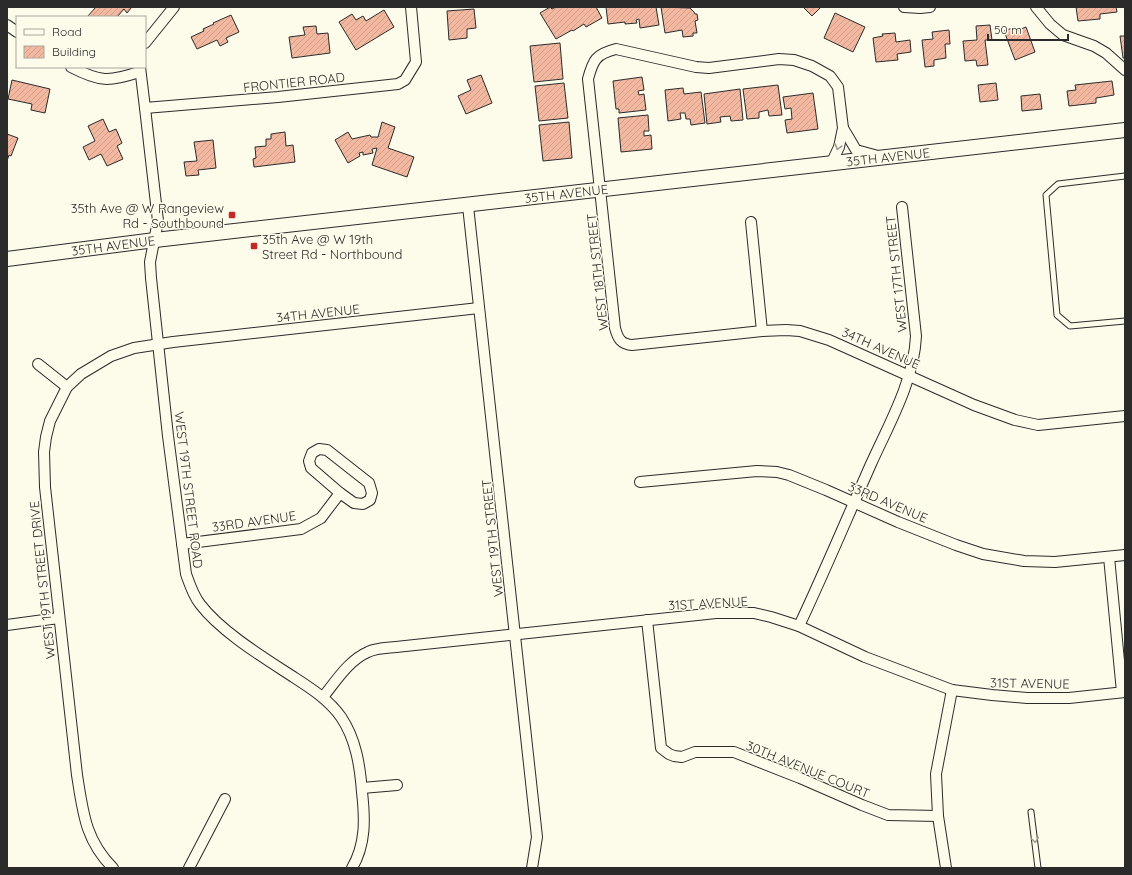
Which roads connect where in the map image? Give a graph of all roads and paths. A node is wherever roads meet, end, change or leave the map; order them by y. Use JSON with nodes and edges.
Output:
{"nodes":[{"id":1,"x":174,"y":7,"type":"edge"},
{"id":2,"x":411,"y":7,"type":"edge"},
{"id":3,"x":904,"y":7,"type":"edge"},
{"id":4,"x":930,"y":7,"type":"edge"},
{"id":5,"x":1036,"y":7,"type":"edge"},
{"id":6,"x":7,"y":25,"type":"edge"},
{"id":7,"x":16,"y":31,"type":"edge"},
{"id":8,"x":146,"y":42,"type":"edge"},
{"id":9,"x":73,"y":68,"type":"edge"},
{"id":10,"x":139,"y":70,"type":"edge"},
{"id":11,"x":1125,"y":70,"type":"edge"},
{"id":12,"x":145,"y":108,"type":"junction"},
{"id":13,"x":842,"y":128,"type":"junction"},
{"id":14,"x":1125,"y":130,"type":"edge"},
{"id":15,"x":883,"y":158,"type":"junction"},
{"id":16,"x":831,"y":164,"type":"junction"},
{"id":17,"x":1125,"y":176,"type":"edge"},
{"id":18,"x":601,"y":190,"type":"junction"},
{"id":19,"x":468,"y":206,"type":"junction"},
{"id":20,"x":902,"y":208,"type":"dead end"},
{"id":21,"x":751,"y":222,"type":"dead end"},
{"id":22,"x":155,"y":240,"type":"junction"},
{"id":23,"x":7,"y":259,"type":"edge"},
{"id":24,"x":479,"y":308,"type":"junction"},
{"id":25,"x":1125,"y":321,"type":"edge"},
{"id":26,"x":762,"y":331,"type":"junction"},
{"id":27,"x":621,"y":342,"type":"joint"},
{"id":28,"x":159,"y":344,"type":"junction"},
{"id":29,"x":38,"y":364,"type":"dead end"},
{"id":30,"x":909,"y":375,"type":"junction"},
{"id":31,"x":67,"y":387,"type":"junction"},
{"id":32,"x":1125,"y":416,"type":"edge"},
{"id":33,"x":640,"y":482,"type":"dead end"},
{"id":34,"x":340,"y":493,"type":"junction"},
{"id":35,"x":854,"y":503,"type":"junction"},
{"id":36,"x":182,"y":544,"type":"junction"},
{"id":37,"x":1125,"y":555,"type":"edge"},
{"id":38,"x":1109,"y":557,"type":"junction"},
{"id":39,"x":59,"y":618,"type":"junction"},
{"id":40,"x":647,"y":620,"type":"junction"},
{"id":41,"x":7,"y":624,"type":"edge"},
{"id":42,"x":799,"y":626,"type":"junction"},
{"id":43,"x":515,"y":634,"type":"junction"},
{"id":44,"x":952,"y":690,"type":"junction"},
{"id":45,"x":1124,"y":692,"type":"edge"},
{"id":46,"x":323,"y":697,"type":"junction"},
{"id":47,"x":397,"y":785,"type":"dead end"},
{"id":48,"x":362,"y":788,"type":"junction"},
{"id":49,"x":225,"y":799,"type":"dead end"},
{"id":50,"x":1031,"y":812,"type":"dead end"},
{"id":51,"x":938,"y":816,"type":"junction"},
{"id":52,"x":113,"y":868,"type":"edge"},
{"id":53,"x":189,"y":868,"type":"edge"},
{"id":54,"x":352,"y":868,"type":"edge"},
{"id":55,"x":532,"y":868,"type":"edge"},
{"id":56,"x":946,"y":868,"type":"edge"},
{"id":57,"x":1038,"y":868,"type":"edge"}],
"edges":[{"from":1,"to":8,"type":"street"},
{"from":2,"to":12,"type":"street","name":"FRONTIER ROAD"},
{"from":3,"to":4,"type":"street"},
{"from":5,"to":11,"type":"street"},
{"from":6,"to":7,"type":"street"},
{"from":9,"to":10,"type":"street"},
{"from":10,"to":12,"type":"street"},
{"from":12,"to":22,"type":"street","name":"WEST 19TH STREET ROAD"},
{"from":13,"to":15,"type":"street"},
{"from":13,"to":16,"type":"street","one_way":true},
{"from":13,"to":18,"type":"street","name":"WEST 18TH STREET"},
{"from":14,"to":15,"type":"main road","name":"35TH AVENUE"},
{"from":15,"to":16,"type":"main road","name":"35TH AVENUE"},
{"from":16,"to":18,"type":"main road","name":"35TH AVENUE"},
{"from":17,"to":25,"type":"lane"},
{"from":18,"to":19,"type":"main road","name":"35TH AVENUE"},
{"from":18,"to":27,"type":"street","name":"WEST 18TH STREET"},
{"from":19,"to":22,"type":"main road","name":"35TH AVENUE"},
{"from":19,"to":24,"type":"street","name":"WEST 19TH STREET"},
{"from":20,"to":30,"type":"street","name":"WEST 17TH STREET"},
{"from":21,"to":26,"type":"street"},
{"from":22,"to":23,"type":"main road","name":"35TH AVENUE"},
{"from":22,"to":28,"type":"street","name":"WEST 19TH STREET ROAD"},
{"from":24,"to":28,"type":"street","name":"34TH AVENUE"},
{"from":24,"to":43,"type":"street","name":"WEST 19TH STREET"},
{"from":26,"to":27,"type":"street","name":"34TH AVENUE"},
{"from":26,"to":30,"type":"street","name":"34TH AVENUE"},
{"from":28,"to":31,"type":"street","name":"WEST 19TH STREET DRIVE"},
{"from":28,"to":36,"type":"street","name":"WEST 19TH STREET ROAD"},
{"from":29,"to":31,"type":"street"},
{"from":30,"to":32,"type":"street","name":"34TH AVENUE"},
{"from":30,"to":35,"type":"street","name":"WEST 17TH STREET"},
{"from":31,"to":39,"type":"street","name":"WEST 19TH STREET DRIVE"},
{"from":33,"to":35,"type":"street","name":"33RD AVENUE"},
{"from":34,"to":34,"type":"street"},
{"from":34,"to":36,"type":"street","name":"33RD AVENUE"},
{"from":35,"to":38,"type":"street","name":"33RD AVENUE"},
{"from":35,"to":42,"type":"street","name":"WEST 17TH STREET"},
{"from":36,"to":46,"type":"street","name":"WEST 19TH STREET ROAD"},
{"from":37,"to":38,"type":"street","name":"33RD AVENUE"},
{"from":38,"to":45,"type":"street"},
{"from":39,"to":41,"type":"street"},
{"from":39,"to":52,"type":"street","name":"WEST 19TH STREET DRIVE"},
{"from":40,"to":42,"type":"street","name":"31ST AVENUE"},
{"from":40,"to":43,"type":"street","name":"31ST AVENUE"},
{"from":40,"to":51,"type":"street","name":"30TH AVENUE COURT"},
{"from":42,"to":44,"type":"street","name":"31ST AVENUE"},
{"from":43,"to":46,"type":"street","name":"31ST AVENUE"},
{"from":43,"to":55,"type":"street","name":"WEST 19TH STREET"},
{"from":44,"to":45,"type":"street","name":"31ST AVENUE"},
{"from":44,"to":51,"type":"street"},
{"from":46,"to":48,"type":"street","name":"WEST 19TH STREET ROAD"},
{"from":47,"to":48,"type":"street"},
{"from":48,"to":54,"type":"street","name":"WEST 19TH STREET ROAD"},
{"from":49,"to":53,"type":"street"},
{"from":50,"to":57,"type":"lane","one_way":true},
{"from":51,"to":56,"type":"street"}]}
